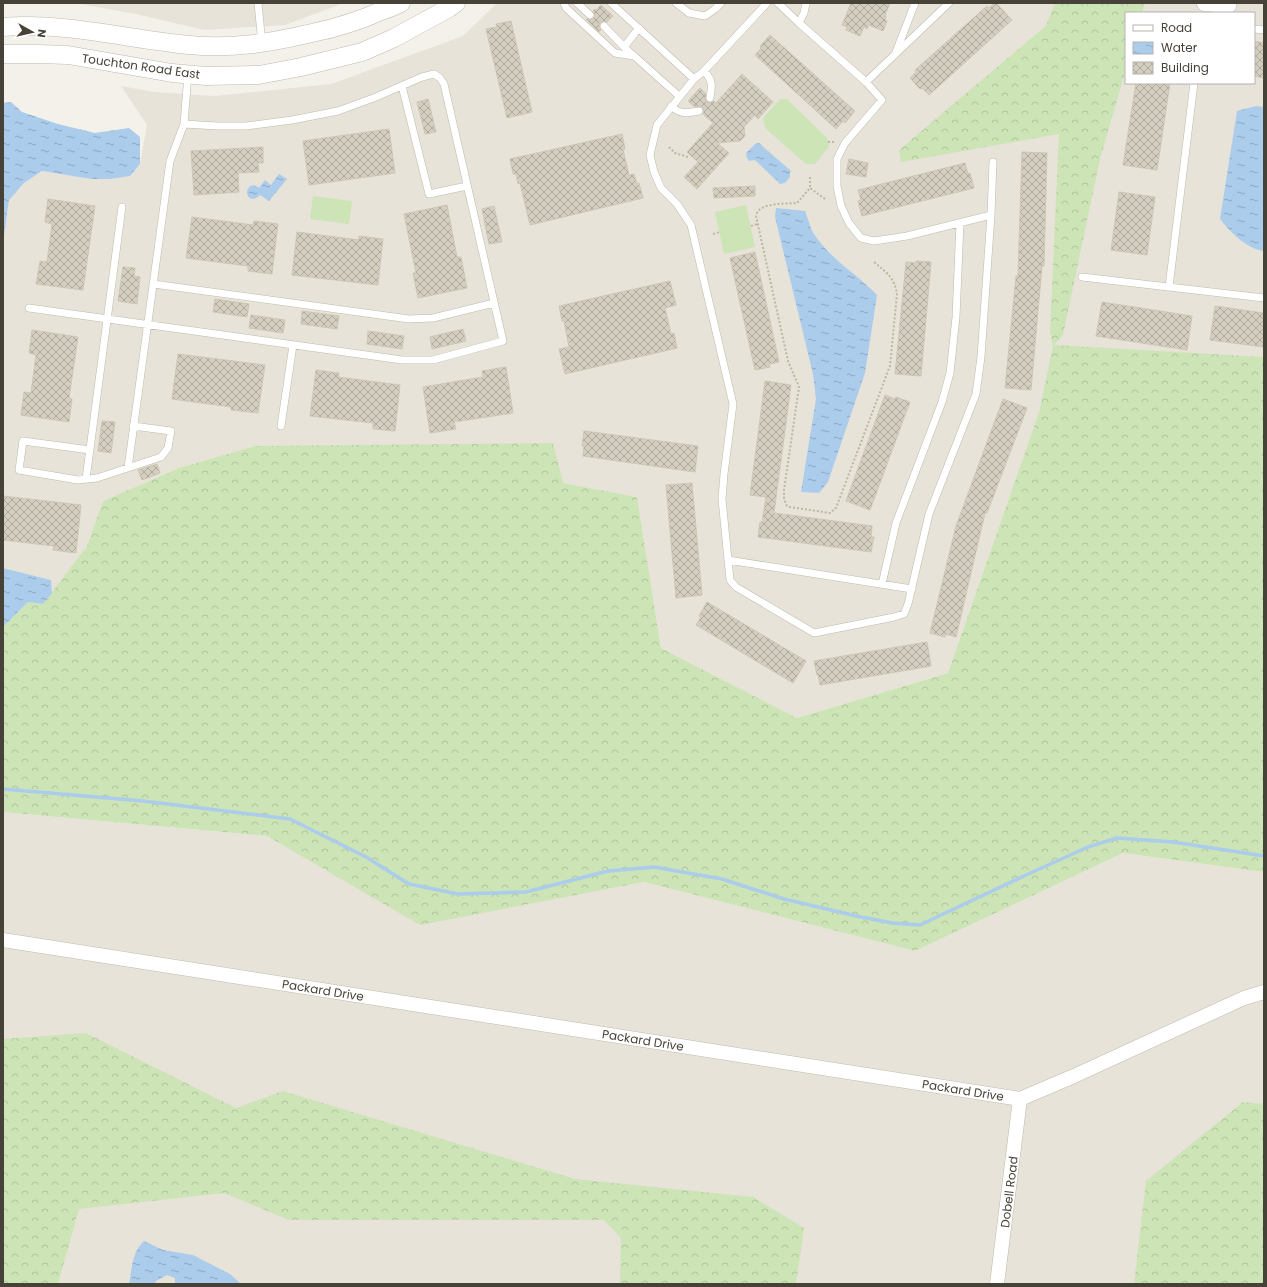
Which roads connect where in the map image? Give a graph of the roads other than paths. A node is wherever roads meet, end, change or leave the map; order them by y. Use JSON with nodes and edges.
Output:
{"nodes":[{"id":1,"x":258,"y":3,"type":"edge"},
{"id":2,"x":401,"y":3,"type":"edge"},
{"id":3,"x":456,"y":3,"type":"edge"},
{"id":4,"x":564,"y":3,"type":"edge"},
{"id":5,"x":577,"y":3,"type":"edge"},
{"id":6,"x":611,"y":3,"type":"edge"},
{"id":7,"x":676,"y":3,"type":"edge"},
{"id":8,"x":720,"y":3,"type":"edge"},
{"id":9,"x":767,"y":3,"type":"edge"},
{"id":10,"x":778,"y":3,"type":"edge"},
{"id":11,"x":806,"y":3,"type":"edge"},
{"id":12,"x":915,"y":3,"type":"edge"},
{"id":13,"x":949,"y":3,"type":"edge"},
{"id":14,"x":1204,"y":7,"type":"edge"},
{"id":15,"x":1230,"y":7,"type":"edge"},
{"id":16,"x":590,"y":15,"type":"dead end"},
{"id":17,"x":799,"y":24,"type":"junction"},
{"id":18,"x":604,"y":26,"type":"dead end"},
{"id":19,"x":3,"y":27,"type":"edge"},
{"id":20,"x":640,"y":28,"type":"junction"},
{"id":21,"x":262,"y":44,"type":"junction"},
{"id":22,"x":190,"y":45,"type":"junction"},
{"id":23,"x":624,"y":47,"type":"junction"},
{"id":24,"x":3,"y":54,"type":"edge"},
{"id":25,"x":895,"y":54,"type":"junction"},
{"id":26,"x":634,"y":56,"type":"junction"},
{"id":27,"x":704,"y":71,"type":"junction"},
{"id":28,"x":188,"y":74,"type":"junction"},
{"id":29,"x":694,"y":79,"type":"junction"},
{"id":30,"x":866,"y":82,"type":"junction"},
{"id":31,"x":1194,"y":84,"type":"edge"},
{"id":32,"x":402,"y":86,"type":"junction"},
{"id":33,"x":680,"y":96,"type":"junction"},
{"id":34,"x":710,"y":98,"type":"dead end"},
{"id":35,"x":671,"y":106,"type":"junction"},
{"id":36,"x":699,"y":111,"type":"dead end"},
{"id":37,"x":184,"y":124,"type":"junction"},
{"id":38,"x":994,"y":162,"type":"dead end"},
{"id":39,"x":467,"y":186,"type":"junction"},
{"id":40,"x":122,"y":207,"type":"dead end"},
{"id":41,"x":991,"y":215,"type":"junction"},
{"id":42,"x":960,"y":222,"type":"junction"},
{"id":43,"x":1082,"y":276,"type":"dead end"},
{"id":44,"x":153,"y":284,"type":"junction"},
{"id":45,"x":1169,"y":287,"type":"junction"},
{"id":46,"x":1264,"y":298,"type":"edge"},
{"id":47,"x":494,"y":304,"type":"junction"},
{"id":48,"x":29,"y":308,"type":"dead end"},
{"id":49,"x":108,"y":319,"type":"junction"},
{"id":50,"x":147,"y":324,"type":"junction"},
{"id":51,"x":293,"y":345,"type":"junction"},
{"id":52,"x":133,"y":426,"type":"junction"},
{"id":53,"x":281,"y":426,"type":"dead end"},
{"id":54,"x":90,"y":450,"type":"junction"},
{"id":55,"x":128,"y":468,"type":"junction"},
{"id":56,"x":86,"y":479,"type":"junction"},
{"id":57,"x":728,"y":560,"type":"junction"},
{"id":58,"x":882,"y":584,"type":"junction"},
{"id":59,"x":912,"y":589,"type":"junction"},
{"id":60,"x":3,"y":940,"type":"edge"},
{"id":61,"x":1264,"y":992,"type":"edge"},
{"id":62,"x":1020,"y":1099,"type":"junction"},
{"id":63,"x":997,"y":1284,"type":"edge"}],
"edges":[{"from":1,"to":21,"type":"lane"},
{"from":2,"to":21,"type":"street"},
{"from":3,"to":28,"type":"street","name":"Touchton Road East"},
{"from":4,"to":26,"type":"lane"},
{"from":5,"to":16,"type":"lane"},
{"from":6,"to":20,"type":"lane"},
{"from":7,"to":8,"type":"lane"},
{"from":9,"to":27,"type":"lane"},
{"from":10,"to":17,"type":"lane"},
{"from":11,"to":17,"type":"lane"},
{"from":12,"to":25,"type":"lane"},
{"from":13,"to":25,"type":"lane"},
{"from":14,"to":15,"type":"street"},
{"from":17,"to":30,"type":"lane"},
{"from":18,"to":23,"type":"lane"},
{"from":19,"to":22,"type":"street"},
{"from":20,"to":23,"type":"lane"},
{"from":20,"to":29,"type":"lane"},
{"from":21,"to":22,"type":"street"},
{"from":22,"to":28,"type":"street"},
{"from":23,"to":26,"type":"lane"},
{"from":24,"to":28,"type":"street","name":"Touchton Road East"},
{"from":25,"to":30,"type":"lane"},
{"from":26,"to":33,"type":"lane"},
{"from":27,"to":29,"type":"lane"},
{"from":27,"to":34,"type":"lane"},
{"from":28,"to":37,"type":"lane"},
{"from":29,"to":33,"type":"lane"},
{"from":30,"to":42,"type":"lane"},
{"from":31,"to":45,"type":"lane"},
{"from":32,"to":37,"type":"lane"},
{"from":32,"to":39,"type":"lane"},
{"from":32,"to":39,"type":"lane"},
{"from":33,"to":35,"type":"lane"},
{"from":35,"to":36,"type":"lane"},
{"from":35,"to":57,"type":"lane"},
{"from":37,"to":44,"type":"lane"},
{"from":38,"to":41,"type":"lane"},
{"from":39,"to":47,"type":"lane"},
{"from":40,"to":49,"type":"lane"},
{"from":41,"to":42,"type":"lane"},
{"from":41,"to":59,"type":"lane"},
{"from":42,"to":58,"type":"lane"},
{"from":43,"to":45,"type":"lane"},
{"from":44,"to":47,"type":"lane"},
{"from":44,"to":50,"type":"lane"},
{"from":45,"to":46,"type":"lane"},
{"from":47,"to":51,"type":"lane"},
{"from":48,"to":49,"type":"lane"},
{"from":49,"to":50,"type":"lane"},
{"from":49,"to":54,"type":"lane"},
{"from":50,"to":51,"type":"lane"},
{"from":50,"to":52,"type":"lane"},
{"from":51,"to":53,"type":"lane"},
{"from":52,"to":55,"type":"lane"},
{"from":52,"to":55,"type":"lane"},
{"from":54,"to":56,"type":"lane"},
{"from":54,"to":56,"type":"lane"},
{"from":55,"to":56,"type":"lane"},
{"from":57,"to":58,"type":"lane"},
{"from":57,"to":59,"type":"lane"},
{"from":58,"to":59,"type":"lane"},
{"from":60,"to":62,"type":"street","name":"Packard Drive"},
{"from":61,"to":62,"type":"street","name":"Packard Drive"},
{"from":62,"to":63,"type":"street","name":"Dobell Road"}]}
